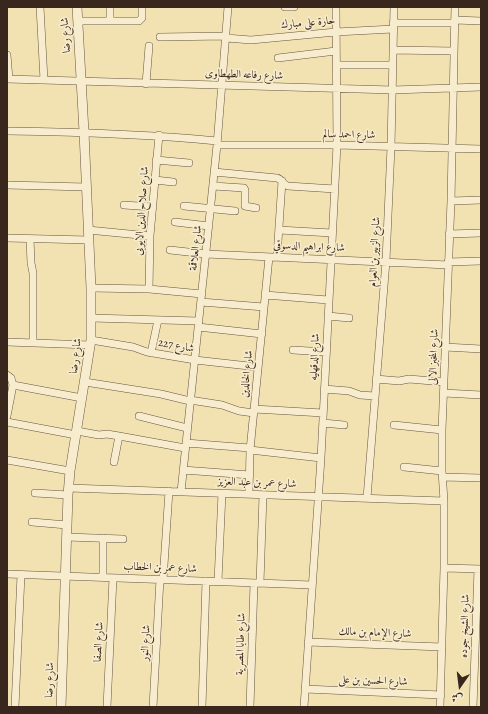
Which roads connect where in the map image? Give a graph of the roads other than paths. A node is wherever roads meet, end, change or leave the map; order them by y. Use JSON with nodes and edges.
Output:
{"nodes":[{"id":1,"x":40,"y":7,"type":"edge"},
{"id":2,"x":77,"y":7,"type":"edge"},
{"id":3,"x":110,"y":7,"type":"edge"},
{"id":4,"x":142,"y":7,"type":"edge"},
{"id":5,"x":228,"y":7,"type":"edge"},
{"id":6,"x":285,"y":7,"type":"edge"},
{"id":7,"x":294,"y":7,"type":"edge"},
{"id":8,"x":336,"y":7,"type":"edge"},
{"id":9,"x":394,"y":7,"type":"edge"},
{"id":10,"x":455,"y":7,"type":"edge"},
{"id":11,"x":78,"y":21,"type":"junction"},
{"id":12,"x":110,"y":21,"type":"junction"},
{"id":13,"x":481,"y":21,"type":"edge"},
{"id":14,"x":454,"y":22,"type":"junction"},
{"id":15,"x":393,"y":26,"type":"junction"},
{"id":16,"x":336,"y":32,"type":"junction"},
{"id":17,"x":226,"y":37,"type":"junction"},
{"id":18,"x":160,"y":38,"type":"dead end"},
{"id":19,"x":149,"y":46,"type":"dead end"},
{"id":20,"x":393,"y":50,"type":"junction"},
{"id":21,"x":336,"y":51,"type":"junction"},
{"id":22,"x":454,"y":51,"type":"junction"},
{"id":23,"x":7,"y":54,"type":"edge"},
{"id":24,"x":278,"y":58,"type":"dead end"},
{"id":25,"x":337,"y":65,"type":"junction"},
{"id":26,"x":393,"y":65,"type":"junction"},
{"id":27,"x":8,"y":79,"type":"edge"},
{"id":28,"x":44,"y":80,"type":"junction"},
{"id":29,"x":81,"y":82,"type":"junction"},
{"id":30,"x":146,"y":84,"type":"junction"},
{"id":31,"x":222,"y":86,"type":"junction"},
{"id":32,"x":481,"y":87,"type":"edge"},
{"id":33,"x":453,"y":88,"type":"junction"},
{"id":34,"x":337,"y":89,"type":"junction"},
{"id":35,"x":393,"y":90,"type":"junction"},
{"id":36,"x":7,"y":131,"type":"edge"},
{"id":37,"x":84,"y":132,"type":"junction"},
{"id":38,"x":159,"y":135,"type":"junction"},
{"id":39,"x":217,"y":143,"type":"junction"},
{"id":40,"x":337,"y":146,"type":"junction"},
{"id":41,"x":391,"y":147,"type":"junction"},
{"id":42,"x":452,"y":148,"type":"junction"},
{"id":43,"x":481,"y":149,"type":"edge"},
{"id":44,"x":156,"y":160,"type":"junction"},
{"id":45,"x":189,"y":163,"type":"dead end"},
{"id":46,"x":214,"y":172,"type":"junction"},
{"id":47,"x":155,"y":180,"type":"junction"},
{"id":48,"x":282,"y":181,"type":"junction"},
{"id":49,"x":173,"y":182,"type":"dead end"},
{"id":50,"x":7,"y":185,"type":"edge"},
{"id":51,"x":213,"y":186,"type":"junction"},
{"id":52,"x":86,"y":187,"type":"junction"},
{"id":53,"x":335,"y":189,"type":"junction"},
{"id":54,"x":481,"y":200,"type":"edge"},
{"id":55,"x":451,"y":201,"type":"junction"},
{"id":56,"x":124,"y":205,"type":"dead end"},
{"id":57,"x":184,"y":206,"type":"dead end"},
{"id":58,"x":153,"y":207,"type":"junction"},
{"id":59,"x":256,"y":208,"type":"dead end"},
{"id":60,"x":211,"y":209,"type":"junction"},
{"id":61,"x":235,"y":211,"type":"dead end"},
{"id":62,"x":175,"y":222,"type":"dead end"},
{"id":63,"x":209,"y":226,"type":"junction"},
{"id":64,"x":88,"y":230,"type":"junction"},
{"id":65,"x":279,"y":230,"type":"junction"},
{"id":66,"x":332,"y":233,"type":"junction"},
{"id":67,"x":481,"y":233,"type":"edge"},
{"id":68,"x":449,"y":234,"type":"junction"},
{"id":69,"x":150,"y":236,"type":"junction"},
{"id":70,"x":7,"y":238,"type":"edge"},
{"id":71,"x":30,"y":239,"type":"junction"},
{"id":72,"x":89,"y":240,"type":"junction"},
{"id":73,"x":170,"y":250,"type":"dead end"},
{"id":74,"x":206,"y":254,"type":"junction"},
{"id":75,"x":273,"y":257,"type":"junction"},
{"id":76,"x":331,"y":259,"type":"junction"},
{"id":77,"x":386,"y":261,"type":"junction"},
{"id":78,"x":481,"y":261,"type":"edge"},
{"id":79,"x":448,"y":263,"type":"junction"},
{"id":80,"x":91,"y":288,"type":"junction"},
{"id":81,"x":149,"y":289,"type":"junction"},
{"id":82,"x":202,"y":294,"type":"junction"},
{"id":83,"x":266,"y":295,"type":"junction"},
{"id":84,"x":328,"y":300,"type":"junction"},
{"id":85,"x":201,"y":302,"type":"junction"},
{"id":86,"x":264,"y":307,"type":"junction"},
{"id":87,"x":328,"y":316,"type":"junction"},
{"id":88,"x":91,"y":318,"type":"junction"},
{"id":89,"x":349,"y":318,"type":"dead end"},
{"id":90,"x":158,"y":320,"type":"junction"},
{"id":91,"x":199,"y":324,"type":"junction"},
{"id":92,"x":262,"y":334,"type":"junction"},
{"id":93,"x":7,"y":342,"type":"edge"},
{"id":94,"x":91,"y":342,"type":"junction"},
{"id":95,"x":33,"y":343,"type":"junction"},
{"id":96,"x":445,"y":347,"type":"junction"},
{"id":97,"x":481,"y":349,"type":"edge"},
{"id":98,"x":293,"y":350,"type":"dead end"},
{"id":99,"x":326,"y":352,"type":"junction"},
{"id":100,"x":152,"y":353,"type":"junction"},
{"id":101,"x":195,"y":360,"type":"junction"},
{"id":102,"x":258,"y":368,"type":"junction"},
{"id":103,"x":7,"y":375,"type":"edge"},
{"id":104,"x":376,"y":378,"type":"junction"},
{"id":105,"x":85,"y":382,"type":"junction"},
{"id":106,"x":444,"y":382,"type":"junction"},
{"id":107,"x":13,"y":385,"type":"junction"},
{"id":108,"x":324,"y":389,"type":"junction"},
{"id":109,"x":444,"y":393,"type":"junction"},
{"id":110,"x":481,"y":395,"type":"edge"},
{"id":111,"x":375,"y":396,"type":"junction"},
{"id":112,"x":82,"y":398,"type":"junction"},
{"id":113,"x":190,"y":401,"type":"junction"},
{"id":114,"x":254,"y":411,"type":"junction"},
{"id":115,"x":323,"y":413,"type":"junction"},
{"id":116,"x":7,"y":416,"type":"edge"},
{"id":117,"x":139,"y":416,"type":"dead end"},
{"id":118,"x":7,"y":422,"type":"edge"},
{"id":119,"x":323,"y":423,"type":"junction"},
{"id":120,"x":344,"y":425,"type":"dead end"},
{"id":121,"x":394,"y":425,"type":"dead end"},
{"id":122,"x":187,"y":428,"type":"junction"},
{"id":123,"x":442,"y":430,"type":"junction"},
{"id":124,"x":77,"y":433,"type":"junction"},
{"id":125,"x":119,"y":436,"type":"junction"},
{"id":126,"x":186,"y":445,"type":"junction"},
{"id":127,"x":250,"y":449,"type":"junction"},
{"id":128,"x":321,"y":458,"type":"junction"},
{"id":129,"x":7,"y":460,"type":"edge"},
{"id":130,"x":114,"y":462,"type":"dead end"},
{"id":131,"x":404,"y":467,"type":"dead end"},
{"id":132,"x":183,"y":470,"type":"junction"},
{"id":133,"x":70,"y":471,"type":"junction"},
{"id":134,"x":442,"y":474,"type":"junction"},
{"id":135,"x":250,"y":475,"type":"junction"},
{"id":136,"x":481,"y":478,"type":"edge"},
{"id":137,"x":68,"y":491,"type":"junction"},
{"id":138,"x":169,"y":491,"type":"junction"},
{"id":139,"x":181,"y":492,"type":"junction"},
{"id":140,"x":35,"y":493,"type":"dead end"},
{"id":141,"x":222,"y":493,"type":"junction"},
{"id":142,"x":249,"y":494,"type":"junction"},
{"id":143,"x":263,"y":495,"type":"junction"},
{"id":144,"x":318,"y":497,"type":"junction"},
{"id":145,"x":367,"y":498,"type":"junction"},
{"id":146,"x":444,"y":501,"type":"junction"},
{"id":147,"x":32,"y":522,"type":"dead end"},
{"id":148,"x":67,"y":525,"type":"junction"},
{"id":149,"x":66,"y":537,"type":"junction"},
{"id":150,"x":103,"y":538,"type":"junction"},
{"id":151,"x":123,"y":539,"type":"dead end"},
{"id":152,"x":444,"y":568,"type":"junction"},
{"id":153,"x":479,"y":569,"type":"edge"},
{"id":154,"x":7,"y":574,"type":"edge"},
{"id":155,"x":21,"y":575,"type":"junction"},
{"id":156,"x":65,"y":576,"type":"junction"},
{"id":157,"x":103,"y":577,"type":"junction"},
{"id":158,"x":113,"y":578,"type":"junction"},
{"id":159,"x":161,"y":579,"type":"junction"},
{"id":160,"x":206,"y":581,"type":"junction"},
{"id":161,"x":218,"y":581,"type":"junction"},
{"id":162,"x":257,"y":583,"type":"junction"},
{"id":163,"x":312,"y":584,"type":"junction"},
{"id":164,"x":478,"y":625,"type":"edge"},
{"id":165,"x":308,"y":642,"type":"junction"},
{"id":166,"x":442,"y":647,"type":"junction"},
{"id":167,"x":478,"y":682,"type":"edge"},
{"id":168,"x":305,"y":689,"type":"junction"},
{"id":169,"x":441,"y":695,"type":"junction"},
{"id":170,"x":15,"y":707,"type":"edge"},
{"id":171,"x":61,"y":707,"type":"edge"},
{"id":172,"x":107,"y":707,"type":"edge"},
{"id":173,"x":154,"y":707,"type":"edge"},
{"id":174,"x":202,"y":707,"type":"edge"},
{"id":175,"x":250,"y":707,"type":"edge"},
{"id":176,"x":304,"y":707,"type":"edge"},
{"id":177,"x":440,"y":707,"type":"edge"},
{"id":178,"x":473,"y":707,"type":"edge"}],
"edges":[{"from":1,"to":28,"type":"street"},
{"from":2,"to":11,"type":"street","name":"شارع رضا"},
{"from":3,"to":12,"type":"street"},
{"from":4,"to":12,"type":"street"},
{"from":5,"to":17,"type":"street","name":"شارع العلاقمة"},
{"from":6,"to":7,"type":"street"},
{"from":8,"to":16,"type":"street","name":"شارع الدقهليه"},
{"from":9,"to":15,"type":"street","name":"شارع الزبير بن العوام"},
{"from":10,"to":14,"type":"street","name":"شارع المخبز الالى"},
{"from":11,"to":12,"type":"street"},
{"from":11,"to":29,"type":"street","name":"شارع رضا"},
{"from":13,"to":14,"type":"street","name":"حارة على مبارك"},
{"from":14,"to":15,"type":"street","name":"حارة على مبارك"},
{"from":14,"to":22,"type":"street","name":"شارع المخبز الالى"},
{"from":15,"to":16,"type":"street","name":"حارة على مبارك"},
{"from":15,"to":20,"type":"street","name":"شارع الزبير بن العوام"},
{"from":16,"to":17,"type":"street","name":"حارة على مبارك"},
{"from":16,"to":21,"type":"street","name":"شارع الدقهليه"},
{"from":17,"to":18,"type":"street","name":"حارة على مبارك"},
{"from":17,"to":31,"type":"street","name":"شارع العلاقمة"},
{"from":19,"to":30,"type":"street"},
{"from":20,"to":22,"type":"street"},
{"from":20,"to":26,"type":"street","name":"شارع الزبير بن العوام"},
{"from":21,"to":24,"type":"street"},
{"from":21,"to":25,"type":"street","name":"شارع الدقهليه"},
{"from":22,"to":33,"type":"street","name":"شارع المخبز الالى"},
{"from":23,"to":27,"type":"street"},
{"from":25,"to":26,"type":"street"},
{"from":25,"to":34,"type":"street","name":"شارع الدقهليه"},
{"from":26,"to":35,"type":"street","name":"شارع الزبير بن العوام"},
{"from":27,"to":28,"type":"street","name":"شارع رفاعه الطهطاوى"},
{"from":28,"to":29,"type":"street","name":"شارع رفاعه الطهطاوى"},
{"from":29,"to":30,"type":"street","name":"شارع رفاعه الطهطاوى"},
{"from":29,"to":37,"type":"street","name":"شارع رضا"},
{"from":30,"to":31,"type":"street","name":"شارع رفاعه الطهطاوى"},
{"from":31,"to":34,"type":"street","name":"شارع رفاعه الطهطاوى"},
{"from":31,"to":39,"type":"street","name":"شارع العلاقمة"},
{"from":32,"to":33,"type":"street","name":"شارع رفاعه الطهطاوى"},
{"from":33,"to":35,"type":"street","name":"شارع رفاعه الطهطاوى"},
{"from":33,"to":42,"type":"street","name":"شارع المخبز الالى"},
{"from":34,"to":35,"type":"street","name":"شارع رفاعه الطهطاوى"},
{"from":34,"to":40,"type":"street","name":"شارع الدقهليه"},
{"from":35,"to":41,"type":"street","name":"شارع الزبير بن العوام"},
{"from":36,"to":37,"type":"street","name":"شارع احمد سالم"},
{"from":37,"to":38,"type":"street","name":"شارع احمد سالم"},
{"from":37,"to":52,"type":"street","name":"شارع رضا"},
{"from":38,"to":39,"type":"street","name":"شارع احمد سالم"},
{"from":38,"to":44,"type":"street","name":"شارع صلاح الدين الايوبى"},
{"from":39,"to":40,"type":"street","name":"شارع احمد سالم"},
{"from":39,"to":46,"type":"street","name":"شارع العلاقمة"},
{"from":40,"to":41,"type":"street","name":"شارع احمد سالم"},
{"from":40,"to":53,"type":"street","name":"شارع الدقهليه"},
{"from":41,"to":42,"type":"street","name":"شارع احمد سالم"},
{"from":41,"to":77,"type":"street","name":"شارع الزبير بن العوام"},
{"from":42,"to":43,"type":"street","name":"شارع احمد سالم"},
{"from":42,"to":55,"type":"street","name":"شارع المخبز الالى"},
{"from":44,"to":45,"type":"street"},
{"from":44,"to":47,"type":"street","name":"شارع صلاح الدين الايوبى"},
{"from":46,"to":48,"type":"street"},
{"from":46,"to":51,"type":"street","name":"شارع العلاقمة"},
{"from":47,"to":49,"type":"street"},
{"from":47,"to":58,"type":"street","name":"شارع صلاح الدين الايوبى"},
{"from":48,"to":53,"type":"street"},
{"from":48,"to":65,"type":"street","name":"شارع الخالدين"},
{"from":50,"to":52,"type":"street"},
{"from":51,"to":59,"type":"street"},
{"from":51,"to":60,"type":"street","name":"شارع العلاقمة"},
{"from":52,"to":64,"type":"street","name":"شارع رضا"},
{"from":53,"to":66,"type":"street","name":"شارع الدقهليه"},
{"from":54,"to":55,"type":"street"},
{"from":55,"to":68,"type":"street","name":"شارع المخبز الالى"},
{"from":56,"to":58,"type":"street"},
{"from":57,"to":60,"type":"street"},
{"from":58,"to":69,"type":"street","name":"شارع صلاح الدين الايوبى"},
{"from":60,"to":61,"type":"street"},
{"from":60,"to":63,"type":"street","name":"شارع العلاقمة"},
{"from":62,"to":63,"type":"street"},
{"from":63,"to":74,"type":"street","name":"شارع العلاقمة"},
{"from":64,"to":69,"type":"street"},
{"from":64,"to":72,"type":"street","name":"شارع رضا"},
{"from":65,"to":66,"type":"street"},
{"from":65,"to":75,"type":"street","name":"شارع الخالدين"},
{"from":66,"to":76,"type":"street","name":"شارع الدقهليه"},
{"from":67,"to":68,"type":"street"},
{"from":68,"to":79,"type":"street","name":"شارع المخبز الالى"},
{"from":69,"to":81,"type":"street","name":"شارع صلاح الدين الايوبى"},
{"from":70,"to":71,"type":"street"},
{"from":71,"to":72,"type":"street"},
{"from":71,"to":95,"type":"street"},
{"from":72,"to":80,"type":"street","name":"شارع رضا"},
{"from":73,"to":74,"type":"street","name":"شارع ابراهيم الدسوقي"},
{"from":74,"to":75,"type":"street","name":"شارع ابراهيم الدسوقي"},
{"from":74,"to":82,"type":"street","name":"شارع العلاقمة"},
{"from":75,"to":76,"type":"street","name":"شارع ابراهيم الدسوقي"},
{"from":75,"to":83,"type":"street","name":"شارع الخالدين"},
{"from":76,"to":77,"type":"street","name":"شارع ابراهيم الدسوقي"},
{"from":76,"to":84,"type":"street","name":"شارع الدقهليه"},
{"from":77,"to":79,"type":"street","name":"شارع ابراهيم الدسوقي"},
{"from":77,"to":104,"type":"street","name":"شارع الزبير بن العوام"},
{"from":78,"to":79,"type":"street","name":"شارع ابراهيم الدسوقي"},
{"from":79,"to":96,"type":"street","name":"شارع المخبز الالى"},
{"from":80,"to":81,"type":"street"},
{"from":80,"to":88,"type":"street","name":"شارع رضا"},
{"from":81,"to":82,"type":"street"},
{"from":82,"to":85,"type":"street","name":"شارع العلاقمة"},
{"from":83,"to":84,"type":"street"},
{"from":83,"to":86,"type":"street","name":"شارع الخالدين"},
{"from":84,"to":87,"type":"street","name":"شارع الدقهليه"},
{"from":85,"to":86,"type":"street"},
{"from":85,"to":91,"type":"street","name":"شارع العلاقمة"},
{"from":86,"to":92,"type":"street","name":"شارع الخالدين"},
{"from":87,"to":89,"type":"street"},
{"from":87,"to":99,"type":"street","name":"شارع الدقهليه"},
{"from":88,"to":90,"type":"street"},
{"from":88,"to":94,"type":"street","name":"شارع رضا"},
{"from":90,"to":91,"type":"street"},
{"from":90,"to":100,"type":"street"},
{"from":91,"to":92,"type":"street"},
{"from":91,"to":101,"type":"street","name":"شارع العلاقمة"},
{"from":92,"to":102,"type":"street","name":"شارع الخالدين"},
{"from":93,"to":95,"type":"street","name":"شارع 227"},
{"from":94,"to":95,"type":"street","name":"شارع 227"},
{"from":94,"to":100,"type":"street","name":"شارع 227"},
{"from":94,"to":105,"type":"street","name":"شارع رضا"},
{"from":96,"to":97,"type":"street"},
{"from":96,"to":106,"type":"street","name":"شارع المخبز الالى"},
{"from":98,"to":99,"type":"street"},
{"from":99,"to":108,"type":"street","name":"شارع الدقهليه"},
{"from":100,"to":101,"type":"street","name":"شارع 227"},
{"from":101,"to":102,"type":"street","name":"شارع 227"},
{"from":101,"to":113,"type":"street","name":"شارع العلاقمة"},
{"from":102,"to":114,"type":"street","name":"شارع الخالدين"},
{"from":103,"to":107,"type":"street"},
{"from":104,"to":106,"type":"street"},
{"from":104,"to":111,"type":"street","name":"شارع الزبير بن العوام"},
{"from":105,"to":112,"type":"street","name":"شارع رضا"},
{"from":105,"to":113,"type":"street"},
{"from":106,"to":109,"type":"street","name":"شارع المخبز الالى"},
{"from":107,"to":112,"type":"street"},
{"from":107,"to":116,"type":"street"},
{"from":108,"to":111,"type":"street"},
{"from":108,"to":115,"type":"street","name":"شارع الدقهليه"},
{"from":109,"to":110,"type":"street"},
{"from":109,"to":123,"type":"street","name":"شارع المخبز الالى"},
{"from":111,"to":145,"type":"street","name":"شارع الزبير بن العوام"},
{"from":112,"to":124,"type":"street","name":"شارع رضا"},
{"from":113,"to":114,"type":"street"},
{"from":113,"to":122,"type":"street","name":"شارع العلاقمة"},
{"from":114,"to":115,"type":"street"},
{"from":114,"to":127,"type":"street","name":"شارع الخالدين"},
{"from":115,"to":119,"type":"street","name":"شارع الدقهليه"},
{"from":117,"to":122,"type":"street"},
{"from":118,"to":124,"type":"street"},
{"from":119,"to":120,"type":"street"},
{"from":119,"to":128,"type":"street","name":"شارع الدقهليه"},
{"from":121,"to":123,"type":"street"},
{"from":122,"to":126,"type":"street","name":"شارع العلاقمة"},
{"from":123,"to":134,"type":"street","name":"شارع المخبز الالى"},
{"from":124,"to":125,"type":"street"},
{"from":124,"to":133,"type":"street","name":"شارع رضا"},
{"from":125,"to":126,"type":"street"},
{"from":125,"to":130,"type":"street"},
{"from":126,"to":127,"type":"street"},
{"from":126,"to":132,"type":"street","name":"شارع العلاقمة"},
{"from":127,"to":128,"type":"street"},
{"from":127,"to":135,"type":"street","name":"شارع الخالدين"},
{"from":128,"to":144,"type":"street","name":"شارع الدقهليه"},
{"from":129,"to":133,"type":"street"},
{"from":131,"to":134,"type":"street"},
{"from":132,"to":135,"type":"street"},
{"from":132,"to":139,"type":"street","name":"شارع العلاقمة"},
{"from":133,"to":137,"type":"street","name":"شارع رضا"},
{"from":134,"to":136,"type":"street"},
{"from":134,"to":146,"type":"street","name":"شارع المخبز الالى"},
{"from":135,"to":142,"type":"street","name":"شارع الخالدين"},
{"from":137,"to":138,"type":"street","name":"شارع عمر بن عبد العزيز"},
{"from":137,"to":140,"type":"street","name":"شارع عمر بن عبد العزيز"},
{"from":137,"to":148,"type":"street","name":"شارع رضا"},
{"from":138,"to":139,"type":"street","name":"شارع عمر بن عبد العزيز"},
{"from":138,"to":159,"type":"street","name":"شارع النور"},
{"from":139,"to":141,"type":"street","name":"شارع عمر بن عبد العزيز"},
{"from":141,"to":142,"type":"street","name":"شارع عمر بن عبد العزيز"},
{"from":141,"to":161,"type":"street"},
{"from":142,"to":143,"type":"street","name":"شارع عمر بن عبد العزيز"},
{"from":143,"to":144,"type":"street","name":"شارع عمر بن عبد العزيز"},
{"from":143,"to":162,"type":"street","name":"شارع طابا المصرية"},
{"from":144,"to":145,"type":"street","name":"شارع عمر بن عبد العزيز"},
{"from":144,"to":163,"type":"street","name":"شارع الدقهليه"},
{"from":145,"to":146,"type":"street","name":"شارع عمر بن عبد العزيز"},
{"from":146,"to":152,"type":"street","name":"شارع المخبز الالى"},
{"from":147,"to":148,"type":"street"},
{"from":148,"to":149,"type":"street","name":"شارع رضا"},
{"from":149,"to":150,"type":"street"},
{"from":149,"to":156,"type":"street","name":"شارع رضا"},
{"from":150,"to":151,"type":"street"},
{"from":150,"to":157,"type":"street"},
{"from":152,"to":153,"type":"street"},
{"from":152,"to":166,"type":"street","name":"شارع المخبز الالى"},
{"from":153,"to":164,"type":"street","name":"شارع الشيخ جوده"},
{"from":154,"to":155,"type":"street","name":"شارع عمر بن الخطاب"},
{"from":155,"to":156,"type":"street","name":"شارع عمر بن الخطاب"},
{"from":155,"to":170,"type":"street"},
{"from":156,"to":157,"type":"street","name":"شارع عمر بن الخطاب"},
{"from":156,"to":171,"type":"street","name":"شارع رضا"},
{"from":157,"to":158,"type":"street","name":"شارع عمر بن الخطاب"},
{"from":158,"to":159,"type":"street","name":"شارع عمر بن الخطاب"},
{"from":158,"to":172,"type":"street","name":"شارع الصفا"},
{"from":159,"to":160,"type":"street","name":"شارع عمر بن الخطاب"},
{"from":159,"to":173,"type":"street","name":"شارع النور"},
{"from":160,"to":161,"type":"street","name":"شارع عمر بن الخطاب"},
{"from":160,"to":174,"type":"street"},
{"from":161,"to":162,"type":"street","name":"شارع عمر بن الخطاب"},
{"from":162,"to":163,"type":"street","name":"شارع عمر بن الخطاب"},
{"from":162,"to":175,"type":"street","name":"شارع طابا المصرية"},
{"from":163,"to":165,"type":"street","name":"شارع الدقهليه"},
{"from":164,"to":167,"type":"street","name":"شارع الشيخ جوده"},
{"from":165,"to":166,"type":"street","name":"شارع الإمام بن مالك"},
{"from":165,"to":168,"type":"street","name":"شارع الدقهليه"},
{"from":166,"to":169,"type":"street","name":"شارع المخبز الالى"},
{"from":167,"to":178,"type":"street","name":"شارع الشيخ جوده"},
{"from":168,"to":169,"type":"street","name":"شارع الحسين بن على"},
{"from":168,"to":176,"type":"street","name":"شارع الدقهليه"},
{"from":169,"to":177,"type":"street","name":"شارع المخبز الالى"}]}
